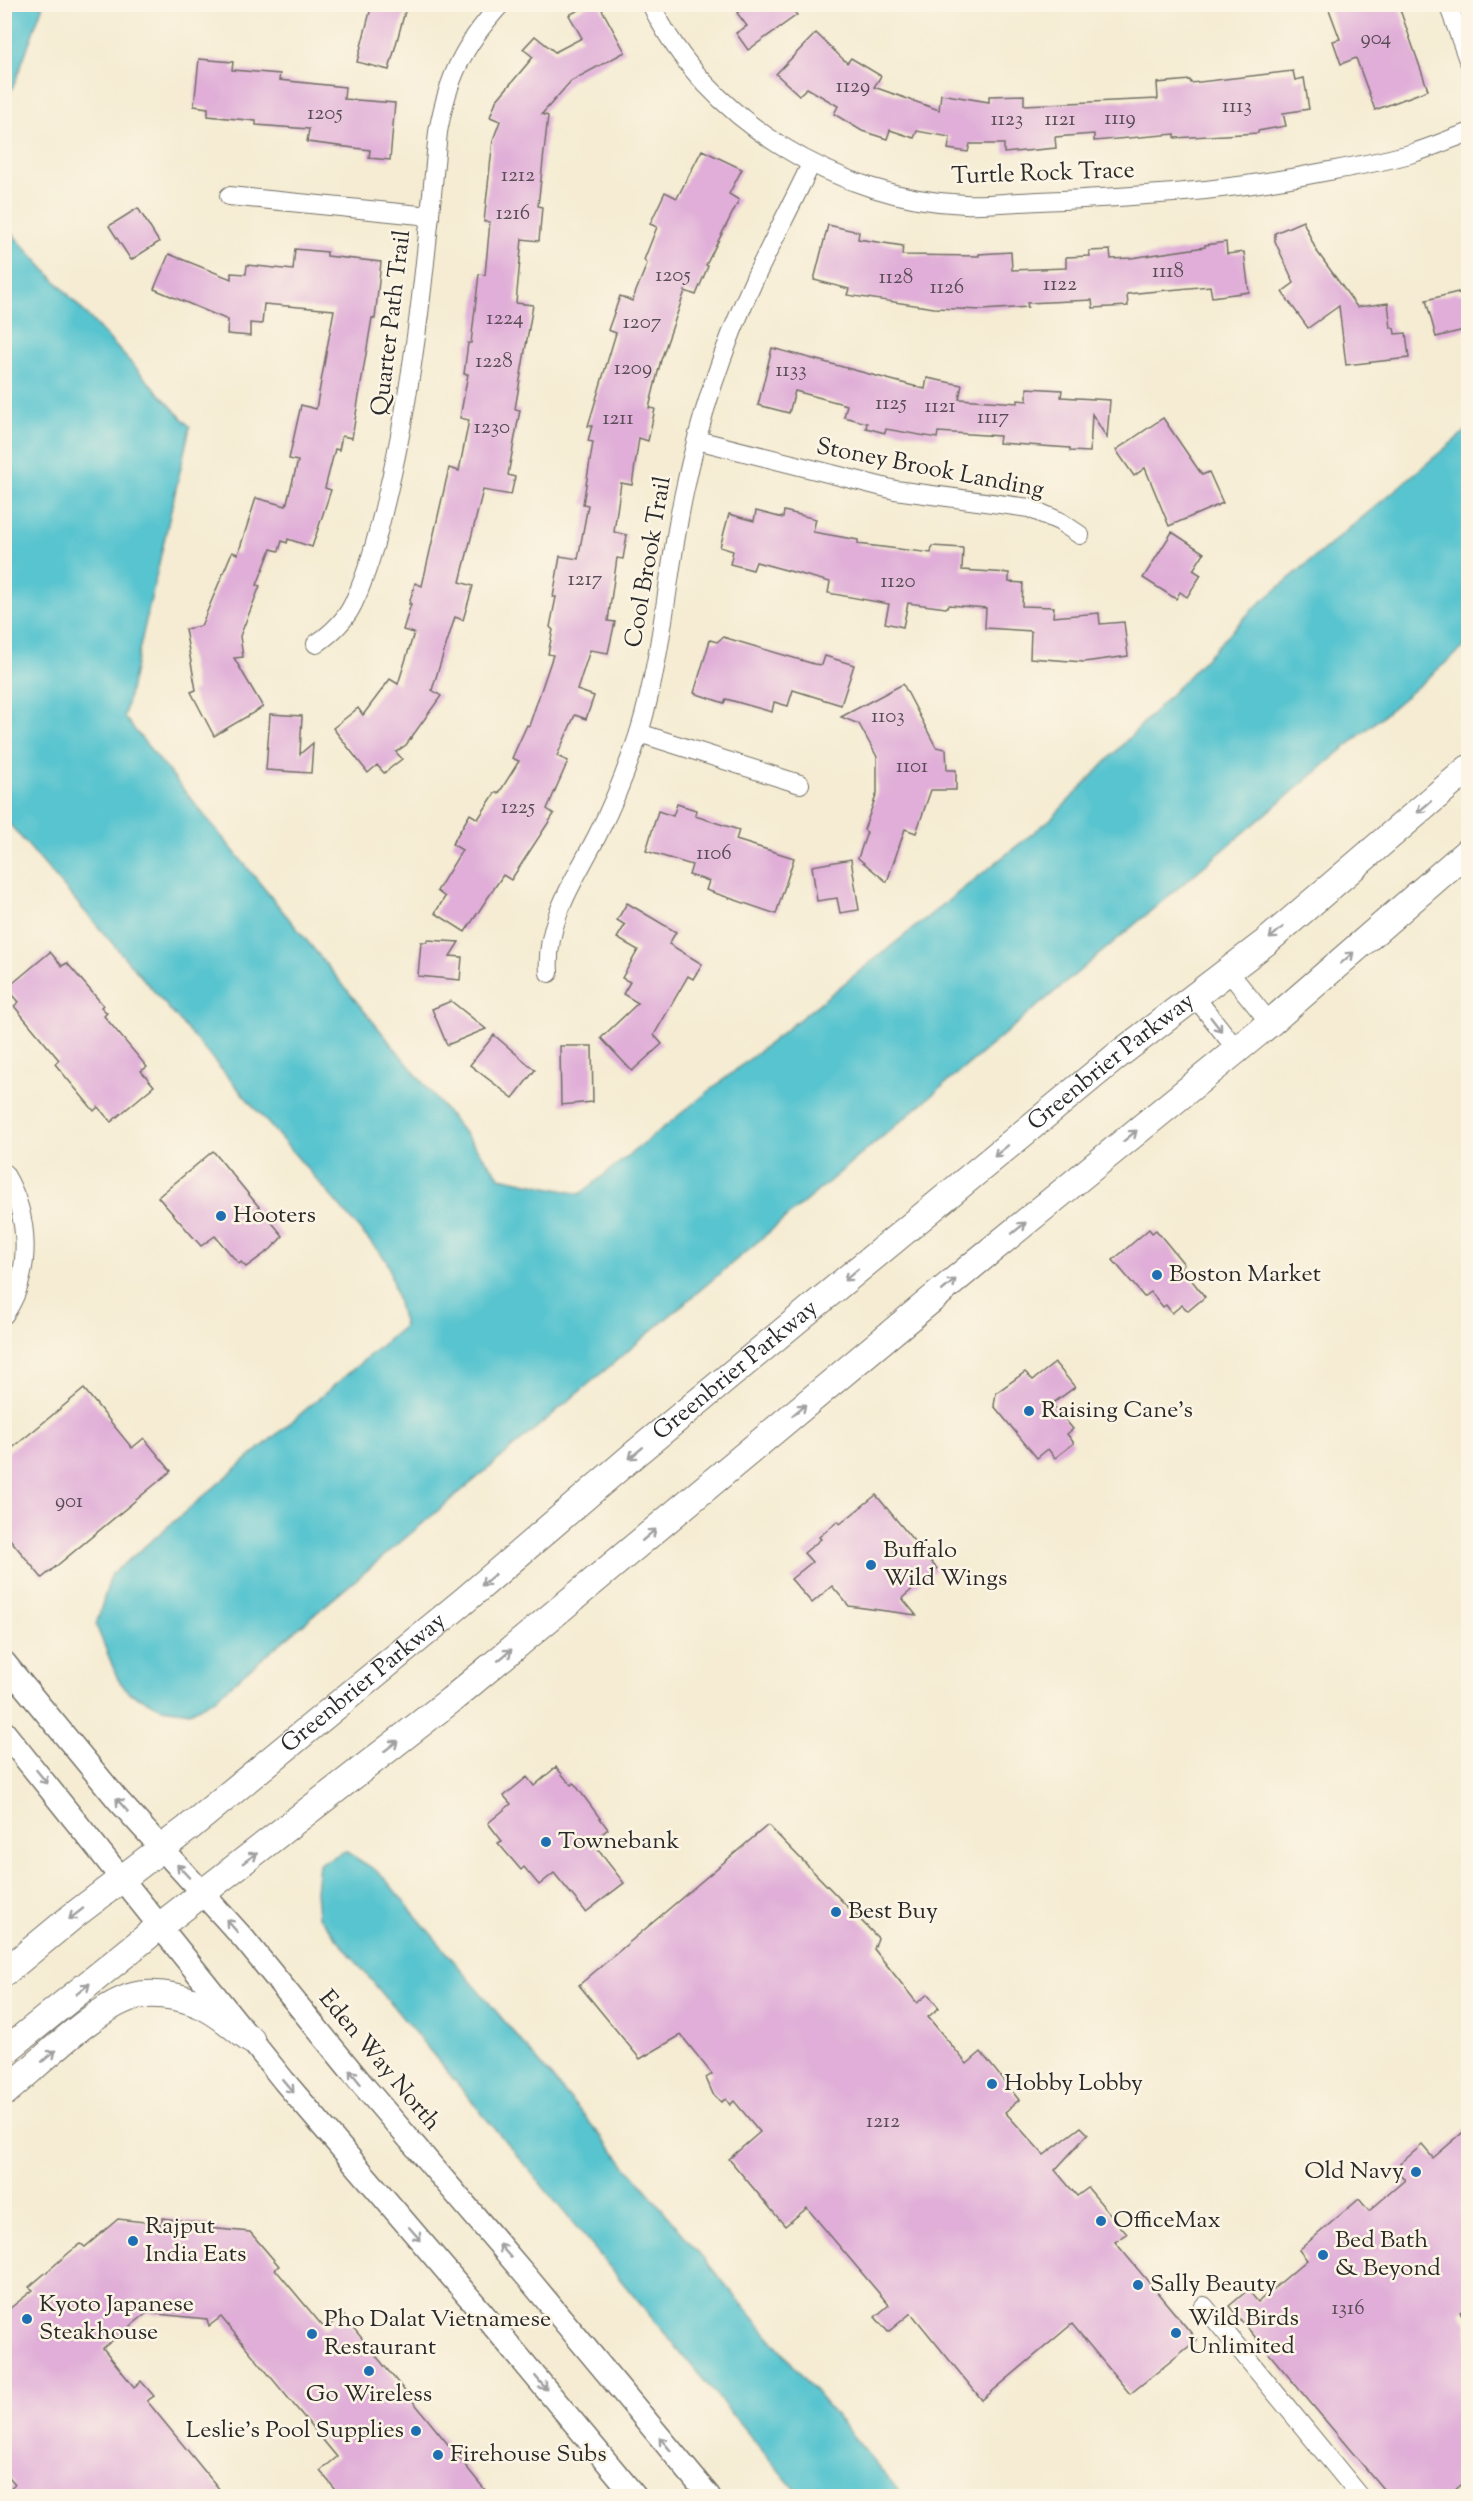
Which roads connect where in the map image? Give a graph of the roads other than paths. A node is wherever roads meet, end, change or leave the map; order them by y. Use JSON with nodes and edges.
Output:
{"nodes":[{"id":1,"x":501,"y":4,"type":"edge"},
{"id":2,"x":651,"y":4,"type":"edge"},
{"id":3,"x":1448,"y":4,"type":"edge"},
{"id":4,"x":1468,"y":60,"type":"edge"},
{"id":5,"x":1468,"y":133,"type":"edge"},
{"id":6,"x":811,"y":164,"type":"junction"},
{"id":7,"x":229,"y":196,"type":"dead end"},
{"id":8,"x":430,"y":216,"type":"junction"},
{"id":9,"x":697,"y":440,"type":"junction"},
{"id":10,"x":1080,"y":535,"type":"dead end"},
{"id":11,"x":316,"y":644,"type":"dead end"},
{"id":12,"x":639,"y":733,"type":"junction"},
{"id":13,"x":1468,"y":769,"type":"edge"},
{"id":14,"x":800,"y":784,"type":"dead end"},
{"id":15,"x":1468,"y":851,"type":"edge"},
{"id":16,"x":1228,"y":971,"type":"junction"},
{"id":17,"x":549,"y":973,"type":"dead end"},
{"id":18,"x":1195,"y":997,"type":"junction"},
{"id":19,"x":1270,"y":1023,"type":"junction"},
{"id":20,"x":1237,"y":1050,"type":"junction"},
{"id":21,"x":4,"y":1173,"type":"edge"},
{"id":22,"x":4,"y":1315,"type":"edge"},
{"id":23,"x":4,"y":1662,"type":"edge"},
{"id":24,"x":4,"y":1732,"type":"edge"},
{"id":25,"x":162,"y":1848,"type":"junction"},
{"id":26,"x":123,"y":1878,"type":"junction"},
{"id":27,"x":204,"y":1893,"type":"junction"},
{"id":28,"x":160,"y":1926,"type":"junction"},
{"id":29,"x":4,"y":1973,"type":"edge"},
{"id":30,"x":251,"y":2040,"type":"junction"},
{"id":31,"x":4,"y":2052,"type":"edge"},
{"id":32,"x":4,"y":2093,"type":"edge"},
{"id":33,"x":1204,"y":2306,"type":"dead end"},
{"id":34,"x":635,"y":2496,"type":"edge"},
{"id":35,"x":709,"y":2496,"type":"edge"},
{"id":36,"x":1360,"y":2496,"type":"edge"}],
"edges":[{"from":1,"to":8,"type":"street","name":"Quarter Path Trail"},
{"from":2,"to":6,"type":"street","name":"Turtle Rock Trace"},
{"from":3,"to":4,"type":"street"},
{"from":5,"to":6,"type":"street","name":"Turtle Rock Trace"},
{"from":6,"to":9,"type":"street","name":"Cool Brook Trail"},
{"from":7,"to":8,"type":"street"},
{"from":8,"to":11,"type":"street","name":"Quarter Path Trail"},
{"from":9,"to":10,"type":"street","name":"Stoney Brook Landing"},
{"from":9,"to":12,"type":"street","name":"Cool Brook Trail"},
{"from":12,"to":14,"type":"street"},
{"from":12,"to":17,"type":"street","name":"Cool Brook Trail"},
{"from":13,"to":16,"type":"main road","name":"Greenbrier Parkway","one_way":true},
{"from":19,"to":15,"type":"main road","one_way":true},
{"from":16,"to":18,"type":"main road","name":"Greenbrier Parkway"},
{"from":16,"to":19,"type":"street"},
{"from":18,"to":20,"type":"street","one_way":true},
{"from":18,"to":25,"type":"main road","name":"Greenbrier Parkway","one_way":true},
{"from":19,"to":20,"type":"main road"},
{"from":27,"to":20,"type":"main road","one_way":true},
{"from":21,"to":22,"type":"street"},
{"from":25,"to":23,"type":"street","name":"Eden Way North","one_way":true},
{"from":24,"to":26,"type":"street","one_way":true},
{"from":25,"to":26,"type":"main road","name":"Greenbrier Parkway"},
{"from":27,"to":25,"type":"street","name":"Eden Way North","one_way":true},
{"from":26,"to":28,"type":"street"},
{"from":26,"to":29,"type":"main road","name":"Greenbrier Parkway","one_way":true},
{"from":27,"to":28,"type":"main road"},
{"from":35,"to":27,"type":"street","name":"Eden Way North","one_way":true},
{"from":28,"to":30,"type":"street"},
{"from":31,"to":28,"type":"main road","one_way":true},
{"from":32,"to":30,"type":"main road","one_way":true},
{"from":30,"to":34,"type":"street","one_way":true},
{"from":33,"to":36,"type":"street"}]}
